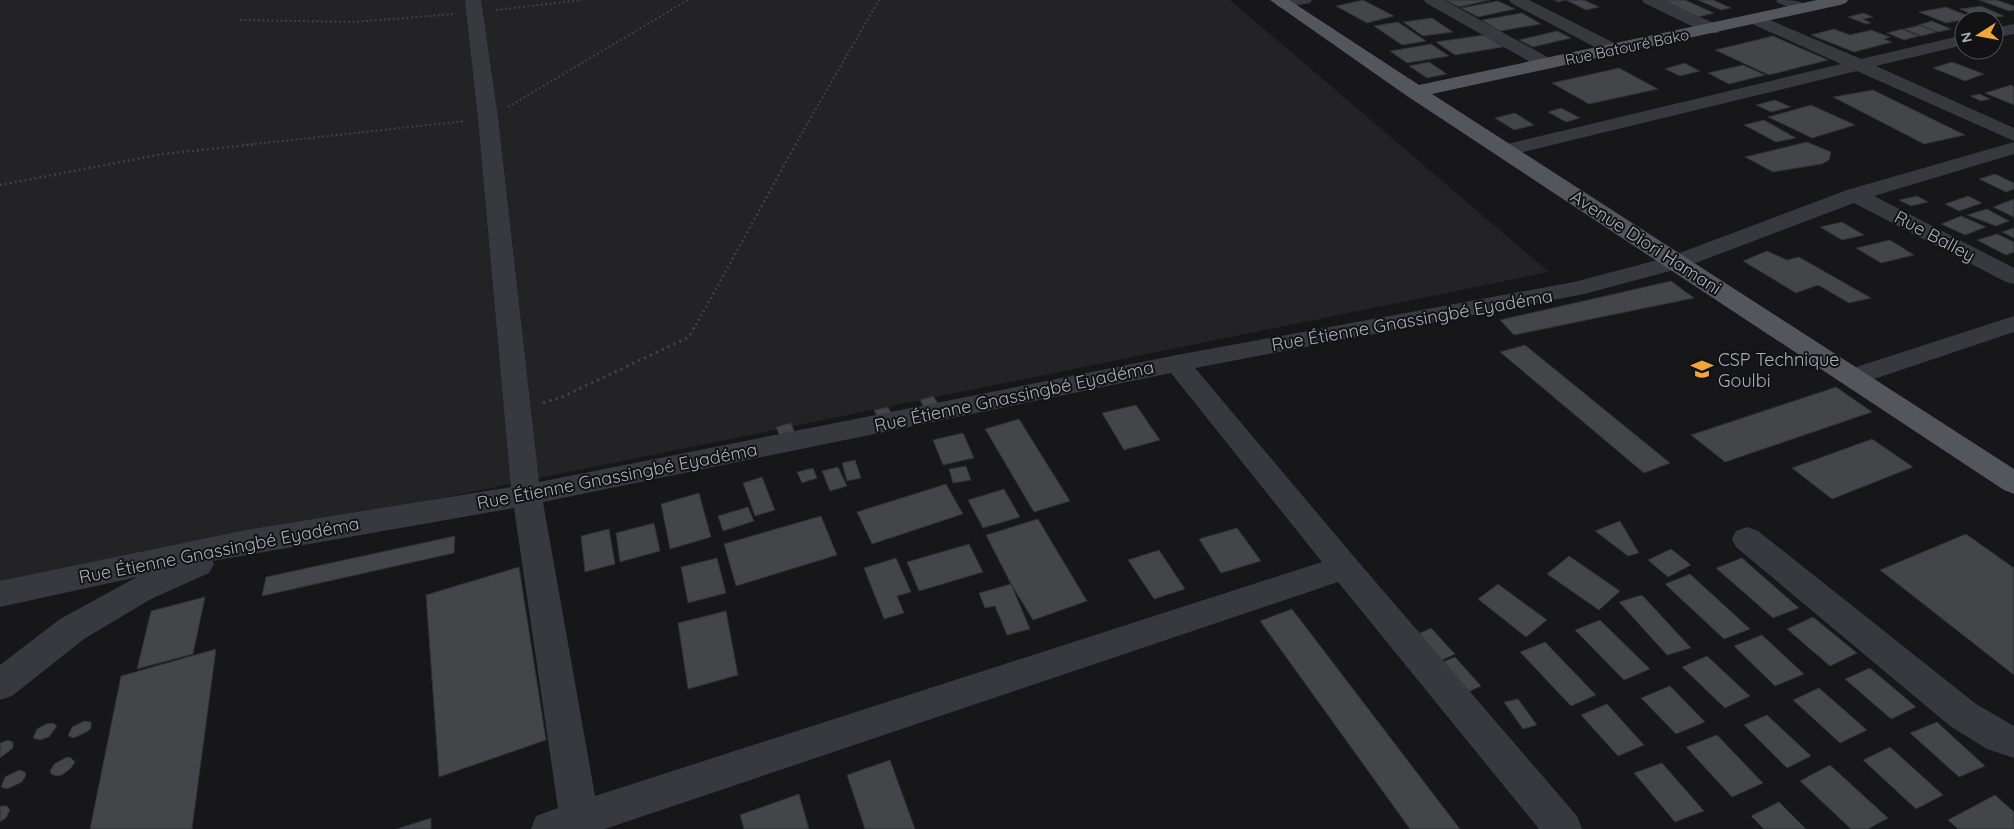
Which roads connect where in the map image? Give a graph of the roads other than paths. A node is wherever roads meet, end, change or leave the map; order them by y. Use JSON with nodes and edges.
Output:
{"nodes":[{"id":1,"x":1432,"y":0,"type":"edge"},
{"id":2,"x":1517,"y":0,"type":"edge"},
{"id":3,"x":1650,"y":0,"type":"edge"},
{"id":4,"x":1784,"y":0,"type":"edge"},
{"id":5,"x":1840,"y":0,"type":"edge"},
{"id":6,"x":1289,"y":1,"type":"edge"},
{"id":7,"x":474,"y":6,"type":"edge"},
{"id":8,"x":1804,"y":8,"type":"junction"},
{"id":9,"x":1756,"y":19,"type":"junction"},
{"id":10,"x":1712,"y":29,"type":"junction"},
{"id":11,"x":1954,"y":42,"type":"edge"},
{"id":12,"x":1614,"y":50,"type":"junction"},
{"id":13,"x":1548,"y":64,"type":"junction"},
{"id":14,"x":1858,"y":64,"type":"junction"},
{"id":15,"x":1414,"y":92,"type":"junction"},
{"id":16,"x":2014,"y":135,"type":"edge"},
{"id":17,"x":2014,"y":148,"type":"edge"},
{"id":18,"x":1506,"y":150,"type":"junction"},
{"id":19,"x":1855,"y":194,"type":"junction"},
{"id":20,"x":1677,"y":262,"type":"junction"},
{"id":21,"x":2014,"y":277,"type":"edge"},
{"id":22,"x":2014,"y":324,"type":"edge"},
{"id":23,"x":1177,"y":362,"type":"junction"},
{"id":24,"x":1853,"y":377,"type":"junction"},
{"id":25,"x":2014,"y":483,"type":"edge"},
{"id":26,"x":527,"y":495,"type":"junction"},
{"id":27,"x":1747,"y":539,"type":"dead end"},
{"id":28,"x":246,"y":542,"type":"junction"},
{"id":29,"x":1344,"y":567,"type":"junction"},
{"id":30,"x":0,"y":594,"type":"edge"},
{"id":31,"x":0,"y":685,"type":"edge"},
{"id":32,"x":2014,"y":742,"type":"edge"},
{"id":33,"x":570,"y":825,"type":"edge"},
{"id":34,"x":1563,"y":829,"type":"edge"}],
"edges":[{"from":1,"to":13,"type":"street"},
{"from":2,"to":12,"type":"street"},
{"from":3,"to":10,"type":"street"},
{"from":4,"to":8,"type":"street"},
{"from":5,"to":8,"type":"main road","name":"Rue Batouré Bako"},
{"from":6,"to":15,"type":"main road","name":"Avenue Diori Hamani"},
{"from":7,"to":26,"type":"street"},
{"from":8,"to":9,"type":"main road","name":"Rue Batouré Bako"},
{"from":9,"to":10,"type":"main road","name":"Rue Batouré Bako"},
{"from":9,"to":14,"type":"street"},
{"from":10,"to":12,"type":"main road","name":"Rue Batouré Bako"},
{"from":11,"to":14,"type":"street"},
{"from":12,"to":13,"type":"main road","name":"Rue Batouré Bako"},
{"from":13,"to":15,"type":"main road","name":"Rue Batouré Bako"},
{"from":14,"to":16,"type":"street"},
{"from":14,"to":18,"type":"street"},
{"from":15,"to":18,"type":"main road","name":"Avenue Diori Hamani"},
{"from":17,"to":19,"type":"street","name":"Rue Étienne Gnassingbé Eyadéma"},
{"from":18,"to":20,"type":"main road","name":"Avenue Diori Hamani"},
{"from":19,"to":20,"type":"street","name":"Rue Étienne Gnassingbé Eyadéma"},
{"from":19,"to":21,"type":"street","name":"Rue Balley"},
{"from":20,"to":23,"type":"street","name":"Rue Étienne Gnassingbé Eyadéma"},
{"from":20,"to":24,"type":"main road","name":"Avenue Diori Hamani"},
{"from":22,"to":24,"type":"street"},
{"from":23,"to":26,"type":"street","name":"Rue Étienne Gnassingbé Eyadéma"},
{"from":23,"to":29,"type":"street"},
{"from":24,"to":25,"type":"main road","name":"Avenue Diori Hamani"},
{"from":26,"to":28,"type":"street","name":"Rue Étienne Gnassingbé Eyadéma"},
{"from":26,"to":33,"type":"street"},
{"from":27,"to":32,"type":"street"},
{"from":28,"to":30,"type":"street","name":"Rue Étienne Gnassingbé Eyadéma"},
{"from":28,"to":31,"type":"street"},
{"from":29,"to":33,"type":"street"},
{"from":29,"to":34,"type":"street"}]}
